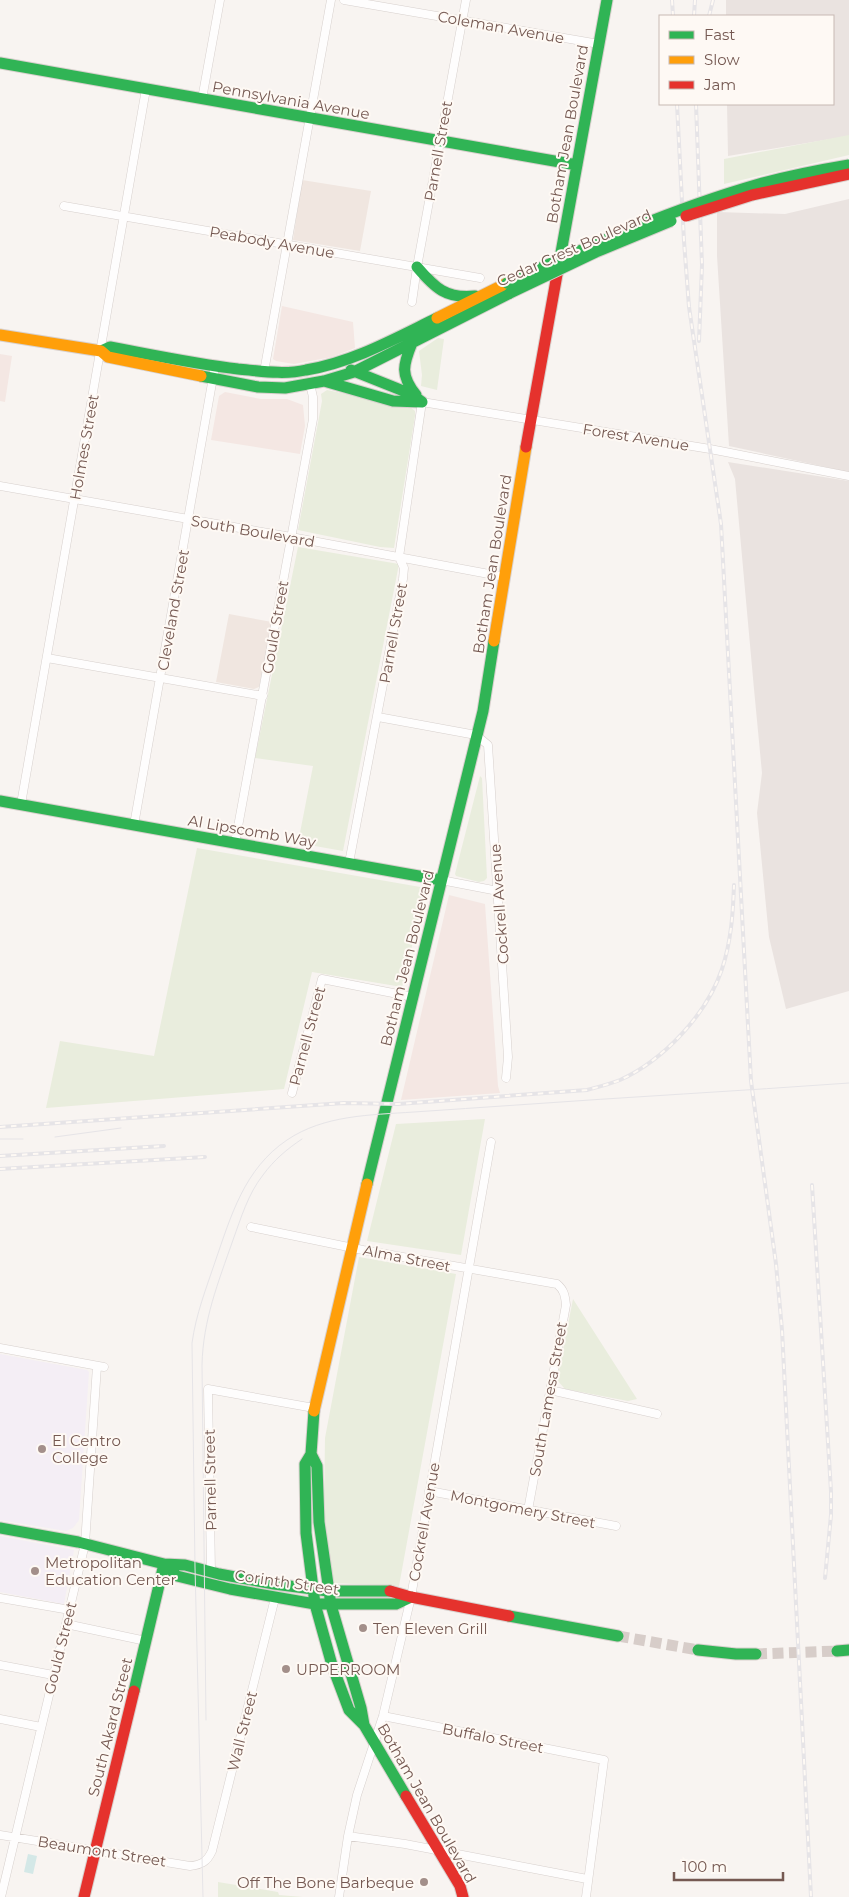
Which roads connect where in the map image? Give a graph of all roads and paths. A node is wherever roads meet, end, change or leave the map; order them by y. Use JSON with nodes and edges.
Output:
{"nodes":[{"id":1,"x":220,"y":0,"type":"edge"},
{"id":2,"x":331,"y":0,"type":"edge"},
{"id":3,"x":344,"y":0,"type":"edge"},
{"id":4,"x":466,"y":0,"type":"edge"},
{"id":5,"x":607,"y":0,"type":"edge"},
{"id":6,"x":462,"y":21,"type":"junction"},
{"id":7,"x":599,"y":44,"type":"junction"},
{"id":8,"x":0,"y":63,"type":"edge"},
{"id":9,"x":146,"y":89,"type":"junction"},
{"id":10,"x":202,"y":99,"type":"junction"},
{"id":11,"x":310,"y":119,"type":"junction"},
{"id":12,"x":439,"y":141,"type":"junction"},
{"id":13,"x":577,"y":165,"type":"junction"},
{"id":14,"x":849,"y":166,"type":"edge"},
{"id":15,"x":849,"y":174,"type":"edge"},
{"id":16,"x":64,"y":206,"type":"dead end"},
{"id":17,"x":124,"y":216,"type":"junction"},
{"id":18,"x":286,"y":244,"type":"junction"},
{"id":19,"x":416,"y":267,"type":"junction"},
{"id":20,"x":480,"y":278,"type":"dead end"},
{"id":21,"x":509,"y":288,"type":"junction"},
{"id":22,"x":484,"y":294,"type":"junction"},
{"id":23,"x":412,"y":302,"type":"dead end"},
{"id":24,"x":0,"y":335,"type":"edge"},
{"id":25,"x":412,"y":343,"type":"junction"},
{"id":26,"x":101,"y":351,"type":"junction"},
{"id":27,"x":365,"y":353,"type":"junction"},
{"id":28,"x":338,"y":362,"type":"junction"},
{"id":29,"x":216,"y":366,"type":"junction"},
{"id":30,"x":264,"y":372,"type":"junction"},
{"id":31,"x":354,"y":372,"type":"junction"},
{"id":32,"x":213,"y":379,"type":"junction"},
{"id":33,"x":324,"y":381,"type":"junction"},
{"id":34,"x":310,"y":384,"type":"junction"},
{"id":35,"x":373,"y":396,"type":"junction"},
{"id":36,"x":422,"y":402,"type":"junction"},
{"id":37,"x":530,"y":420,"type":"junction"},
{"id":38,"x":849,"y":476,"type":"edge"},
{"id":39,"x":0,"y":486,"type":"edge"},
{"id":40,"x":75,"y":499,"type":"junction"},
{"id":41,"x":189,"y":520,"type":"junction"},
{"id":42,"x":291,"y":537,"type":"junction"},
{"id":43,"x":399,"y":557,"type":"junction"},
{"id":44,"x":505,"y":578,"type":"junction"},
{"id":45,"x":47,"y":658,"type":"junction"},
{"id":46,"x":162,"y":678,"type":"junction"},
{"id":47,"x":262,"y":696,"type":"junction"},
{"id":48,"x":378,"y":717,"type":"junction"},
{"id":49,"x":476,"y":736,"type":"junction"},
{"id":50,"x":0,"y":801,"type":"edge"},
{"id":51,"x":21,"y":804,"type":"junction"},
{"id":52,"x":134,"y":825,"type":"junction"},
{"id":53,"x":236,"y":843,"type":"junction"},
{"id":54,"x":349,"y":863,"type":"junction"},
{"id":55,"x":441,"y":880,"type":"junction"},
{"id":56,"x":498,"y":891,"type":"junction"},
{"id":57,"x":413,"y":997,"type":"junction"},
{"id":58,"x":506,"y":1078,"type":"dead end"},
{"id":59,"x":292,"y":1093,"type":"dead end"},
{"id":60,"x":491,"y":1142,"type":"dead end"},
{"id":61,"x":251,"y":1227,"type":"dead end"},
{"id":62,"x":351,"y":1247,"type":"junction"},
{"id":63,"x":470,"y":1269,"type":"junction"},
{"id":64,"x":562,"y":1288,"type":"joint"},
{"id":65,"x":0,"y":1348,"type":"edge"},
{"id":66,"x":550,"y":1390,"type":"junction"},
{"id":67,"x":314,"y":1408,"type":"junction"},
{"id":68,"x":657,"y":1414,"type":"dead end"},
{"id":69,"x":311,"y":1454,"type":"junction"},
{"id":70,"x":429,"y":1491,"type":"junction"},
{"id":71,"x":528,"y":1510,"type":"junction"},
{"id":72,"x":616,"y":1526,"type":"dead end"},
{"id":73,"x":0,"y":1528,"type":"edge"},
{"id":74,"x":85,"y":1544,"type":"junction"},
{"id":75,"x":164,"y":1564,"type":"junction"},
{"id":76,"x":211,"y":1572,"type":"junction"},
{"id":77,"x":313,"y":1589,"type":"junction"},
{"id":78,"x":329,"y":1591,"type":"junction"},
{"id":79,"x":411,"y":1597,"type":"junction"},
{"id":80,"x":0,"y":1598,"type":"edge"},
{"id":81,"x":274,"y":1598,"type":"junction"},
{"id":82,"x":315,"y":1604,"type":"junction"},
{"id":83,"x":331,"y":1605,"type":"junction"},
{"id":84,"x":70,"y":1610,"type":"junction"},
{"id":85,"x":66,"y":1624,"type":"junction"},
{"id":86,"x":618,"y":1636,"type":"tunnel mouth"},
{"id":87,"x":146,"y":1641,"type":"junction"},
{"id":88,"x":698,"y":1650,"type":"tunnel mouth"},
{"id":89,"x":756,"y":1654,"type":"tunnel mouth"},
{"id":90,"x":0,"y":1665,"type":"edge"},
{"id":91,"x":53,"y":1675,"type":"junction"},
{"id":92,"x":383,"y":1716,"type":"junction"},
{"id":93,"x":0,"y":1719,"type":"edge"},
{"id":94,"x":364,"y":1725,"type":"junction"},
{"id":95,"x":41,"y":1726,"type":"junction"},
{"id":96,"x":374,"y":1743,"type":"junction"},
{"id":97,"x":0,"y":1835,"type":"edge"},
{"id":98,"x":348,"y":1836,"type":"junction"},
{"id":99,"x":15,"y":1837,"type":"junction"},
{"id":100,"x":95,"y":1850,"type":"junction"},
{"id":101,"x":440,"y":1851,"type":"junction"},
{"id":102,"x":204,"y":1862,"type":"joint"},
{"id":103,"x":587,"y":1880,"type":"junction"},
{"id":104,"x":1,"y":1897,"type":"edge"},
{"id":105,"x":84,"y":1897,"type":"edge"},
{"id":106,"x":339,"y":1897,"type":"edge"},
{"id":107,"x":463,"y":1897,"type":"edge"},
{"id":108,"x":586,"y":1897,"type":"edge"}],
"edges":[{"from":1,"to":10,"type":"street"},
{"from":2,"to":11,"type":"street"},
{"from":3,"to":6,"type":"street","name":"Coleman Avenue"},
{"from":4,"to":6,"type":"street","name":"Parnell Street"},
{"from":5,"to":7,"type":"main road","name":"Botham Jean Boulevard"},
{"from":6,"to":7,"type":"street","name":"Coleman Avenue"},
{"from":6,"to":12,"type":"street","name":"Parnell Street"},
{"from":7,"to":13,"type":"main road","name":"Botham Jean Boulevard"},
{"from":8,"to":9,"type":"main road","name":"Pennsylvania Avenue"},
{"from":9,"to":10,"type":"main road","name":"Pennsylvania Avenue"},
{"from":9,"to":17,"type":"street","name":"Holmes Street"},
{"from":10,"to":11,"type":"main road","name":"Pennsylvania Avenue"},
{"from":11,"to":12,"type":"main road","name":"Pennsylvania Avenue"},
{"from":11,"to":18,"type":"street"},
{"from":12,"to":13,"type":"main road","name":"Pennsylvania Avenue"},
{"from":12,"to":19,"type":"street","name":"Parnell Street"},
{"from":13,"to":37,"type":"main road","name":"Botham Jean Boulevard"},
{"from":14,"to":21,"type":"main road","name":"Cedar Crest Boulevard","bridge":true},
{"from":15,"to":21,"type":"main road","name":"Cedar Crest Boulevard","bridge":true},
{"from":16,"to":17,"type":"street","name":"Peabody Avenue"},
{"from":17,"to":18,"type":"street","name":"Peabody Avenue"},
{"from":17,"to":26,"type":"street","name":"Holmes Street"},
{"from":18,"to":19,"type":"street","name":"Peabody Avenue"},
{"from":18,"to":30,"type":"street"},
{"from":19,"to":20,"type":"street","name":"Peabody Avenue"},
{"from":19,"to":22,"type":"main road"},
{"from":19,"to":23,"type":"street","name":"Parnell Street"},
{"from":21,"to":22,"type":"main road","name":"Cedar Crest Boulevard"},
{"from":21,"to":25,"type":"main road","name":"Cedar Crest Boulevard"},
{"from":22,"to":27,"type":"main road","name":"Cedar Crest Boulevard"},
{"from":24,"to":26,"type":"main road"},
{"from":25,"to":31,"type":"main road","name":"Cedar Crest Boulevard"},
{"from":25,"to":36,"type":"main road"},
{"from":26,"to":29,"type":"main road","name":"Cedar Crest Boulevard"},
{"from":26,"to":32,"type":"main road","name":"Cedar Crest Boulevard"},
{"from":26,"to":40,"type":"street","name":"Holmes Street"},
{"from":27,"to":28,"type":"main road","name":"Cedar Crest Boulevard"},
{"from":27,"to":31,"type":"main road"},
{"from":28,"to":30,"type":"main road","name":"Cedar Crest Boulevard"},
{"from":28,"to":31,"type":"main road"},
{"from":29,"to":30,"type":"main road","name":"Cedar Crest Boulevard"},
{"from":29,"to":32,"type":"street","name":"Cleveland Street"},
{"from":31,"to":33,"type":"main road","name":"Cedar Crest Boulevard"},
{"from":31,"to":35,"type":"main road"},
{"from":31,"to":36,"type":"main road"},
{"from":32,"to":34,"type":"main road","name":"Cedar Crest Boulevard"},
{"from":32,"to":41,"type":"street","name":"Cleveland Street"},
{"from":33,"to":34,"type":"main road","name":"Cedar Crest Boulevard"},
{"from":33,"to":35,"type":"main road"},
{"from":34,"to":42,"type":"street","name":"Gould Street"},
{"from":35,"to":36,"type":"main road"},
{"from":36,"to":37,"type":"street","name":"Forest Avenue"},
{"from":36,"to":43,"type":"street","name":"Parnell Street"},
{"from":37,"to":38,"type":"street","name":"Forest Avenue"},
{"from":37,"to":44,"type":"main road","name":"Botham Jean Boulevard"},
{"from":39,"to":40,"type":"street","name":"South Boulevard"},
{"from":40,"to":41,"type":"street","name":"South Boulevard"},
{"from":40,"to":45,"type":"street","name":"Holmes Street"},
{"from":41,"to":42,"type":"street","name":"South Boulevard"},
{"from":41,"to":46,"type":"street","name":"Cleveland Street"},
{"from":42,"to":43,"type":"street","name":"South Boulevard"},
{"from":42,"to":47,"type":"street","name":"Gould Street"},
{"from":43,"to":44,"type":"street","name":"South Boulevard"},
{"from":43,"to":48,"type":"street","name":"Parnell Street"},
{"from":44,"to":49,"type":"main road","name":"Botham Jean Boulevard"},
{"from":45,"to":46,"type":"street"},
{"from":45,"to":51,"type":"street","name":"Holmes Street"},
{"from":46,"to":47,"type":"street"},
{"from":46,"to":52,"type":"street","name":"Cleveland Street"},
{"from":47,"to":53,"type":"street","name":"Gould Street"},
{"from":48,"to":49,"type":"street"},
{"from":48,"to":54,"type":"street","name":"Parnell Street"},
{"from":49,"to":55,"type":"main road","name":"Botham Jean Boulevard"},
{"from":49,"to":56,"type":"street","name":"Cockrell Avenue"},
{"from":50,"to":51,"type":"main road","name":"Al Lipscomb Way"},
{"from":51,"to":52,"type":"main road","name":"Al Lipscomb Way"},
{"from":52,"to":53,"type":"main road","name":"Al Lipscomb Way"},
{"from":53,"to":54,"type":"main road","name":"Al Lipscomb Way"},
{"from":54,"to":55,"type":"main road","name":"Al Lipscomb Way"},
{"from":55,"to":56,"type":"street","name":"Al Lipscomb Way"},
{"from":55,"to":57,"type":"main road","name":"Botham Jean Boulevard"},
{"from":56,"to":58,"type":"street","name":"Cockrell Avenue"},
{"from":57,"to":59,"type":"street","name":"Parnell Street"},
{"from":57,"to":62,"type":"main road","name":"Botham Jean Boulevard"},
{"from":60,"to":63,"type":"street","name":"Cockrell Avenue"},
{"from":61,"to":62,"type":"street","name":"Alma Street"},
{"from":62,"to":63,"type":"street","name":"Alma Street"},
{"from":62,"to":67,"type":"main road","name":"Botham Jean Boulevard"},
{"from":63,"to":64,"type":"street","name":"Alma Street"},
{"from":63,"to":70,"type":"street","name":"Cockrell Avenue"},
{"from":64,"to":66,"type":"street","name":"South Lamesa Street"},
{"from":65,"to":74,"type":"street","name":"Gould Street"},
{"from":66,"to":68,"type":"street"},
{"from":66,"to":71,"type":"street","name":"South Lamesa Street"},
{"from":67,"to":69,"type":"main road","name":"Botham Jean Boulevard"},
{"from":67,"to":76,"type":"street","name":"Parnell Street"},
{"from":69,"to":77,"type":"main road","name":"Botham Jean Boulevard"},
{"from":69,"to":78,"type":"main road","name":"Botham Jean Boulevard"},
{"from":70,"to":71,"type":"street","name":"Montgomery Street"},
{"from":70,"to":79,"type":"street","name":"Cockrell Avenue"},
{"from":71,"to":72,"type":"street","name":"Montgomery Street"},
{"from":73,"to":74,"type":"main road","name":"Corinth Street"},
{"from":74,"to":75,"type":"main road","name":"Corinth Street"},
{"from":74,"to":84,"type":"street","name":"Gould Street"},
{"from":75,"to":76,"type":"main road","name":"Corinth Street"},
{"from":75,"to":81,"type":"main road","name":"Corinth Street"},
{"from":75,"to":87,"type":"main road","name":"South Akard Street"},
{"from":76,"to":77,"type":"main road","name":"Corinth Street"},
{"from":77,"to":78,"type":"main road","name":"Corinth Street"},
{"from":77,"to":82,"type":"main road","name":"Botham Jean Boulevard"},
{"from":78,"to":79,"type":"main road","name":"Corinth Street"},
{"from":78,"to":83,"type":"main road","name":"Botham Jean Boulevard"},
{"from":79,"to":83,"type":"main road","name":"Corinth Street"},
{"from":79,"to":86,"type":"main road","name":"Corinth Street"},
{"from":79,"to":92,"type":"street","name":"Cockrell Avenue"},
{"from":80,"to":84,"type":"street"},
{"from":81,"to":82,"type":"main road","name":"Corinth Street"},
{"from":81,"to":102,"type":"street","name":"Wall Street"},
{"from":82,"to":83,"type":"main road","name":"Corinth Street"},
{"from":82,"to":94,"type":"main road","name":"Botham Jean Boulevard"},
{"from":83,"to":94,"type":"main road","name":"Botham Jean Boulevard"},
{"from":84,"to":85,"type":"street","name":"Gould Street"},
{"from":85,"to":87,"type":"street"},
{"from":85,"to":91,"type":"street","name":"Gould Street"},
{"from":87,"to":100,"type":"main road","name":"South Akard Street"},
{"from":88,"to":89,"type":"main road"},
{"from":90,"to":91,"type":"street"},
{"from":91,"to":95,"type":"street","name":"Gould Street"},
{"from":92,"to":96,"type":"street","name":"Cockrell Avenue"},
{"from":92,"to":103,"type":"street","name":"Buffalo Street"},
{"from":93,"to":95,"type":"street"},
{"from":94,"to":96,"type":"main road","name":"Botham Jean Boulevard"},
{"from":95,"to":99,"type":"street","name":"Gould Street"},
{"from":96,"to":98,"type":"street","name":"Cockrell Avenue"},
{"from":96,"to":101,"type":"main road","name":"Botham Jean Boulevard"},
{"from":97,"to":99,"type":"street","name":"Beaumont Street"},
{"from":98,"to":101,"type":"street"},
{"from":98,"to":106,"type":"street","name":"Cockrell Avenue"},
{"from":99,"to":100,"type":"street","name":"Beaumont Street"},
{"from":99,"to":104,"type":"street","name":"Gould Street"},
{"from":100,"to":102,"type":"street","name":"Beaumont Street"},
{"from":100,"to":105,"type":"main road","name":"South Akard Street"},
{"from":101,"to":103,"type":"street"},
{"from":101,"to":107,"type":"main road","name":"Botham Jean Boulevard"},
{"from":103,"to":108,"type":"street"}]}
